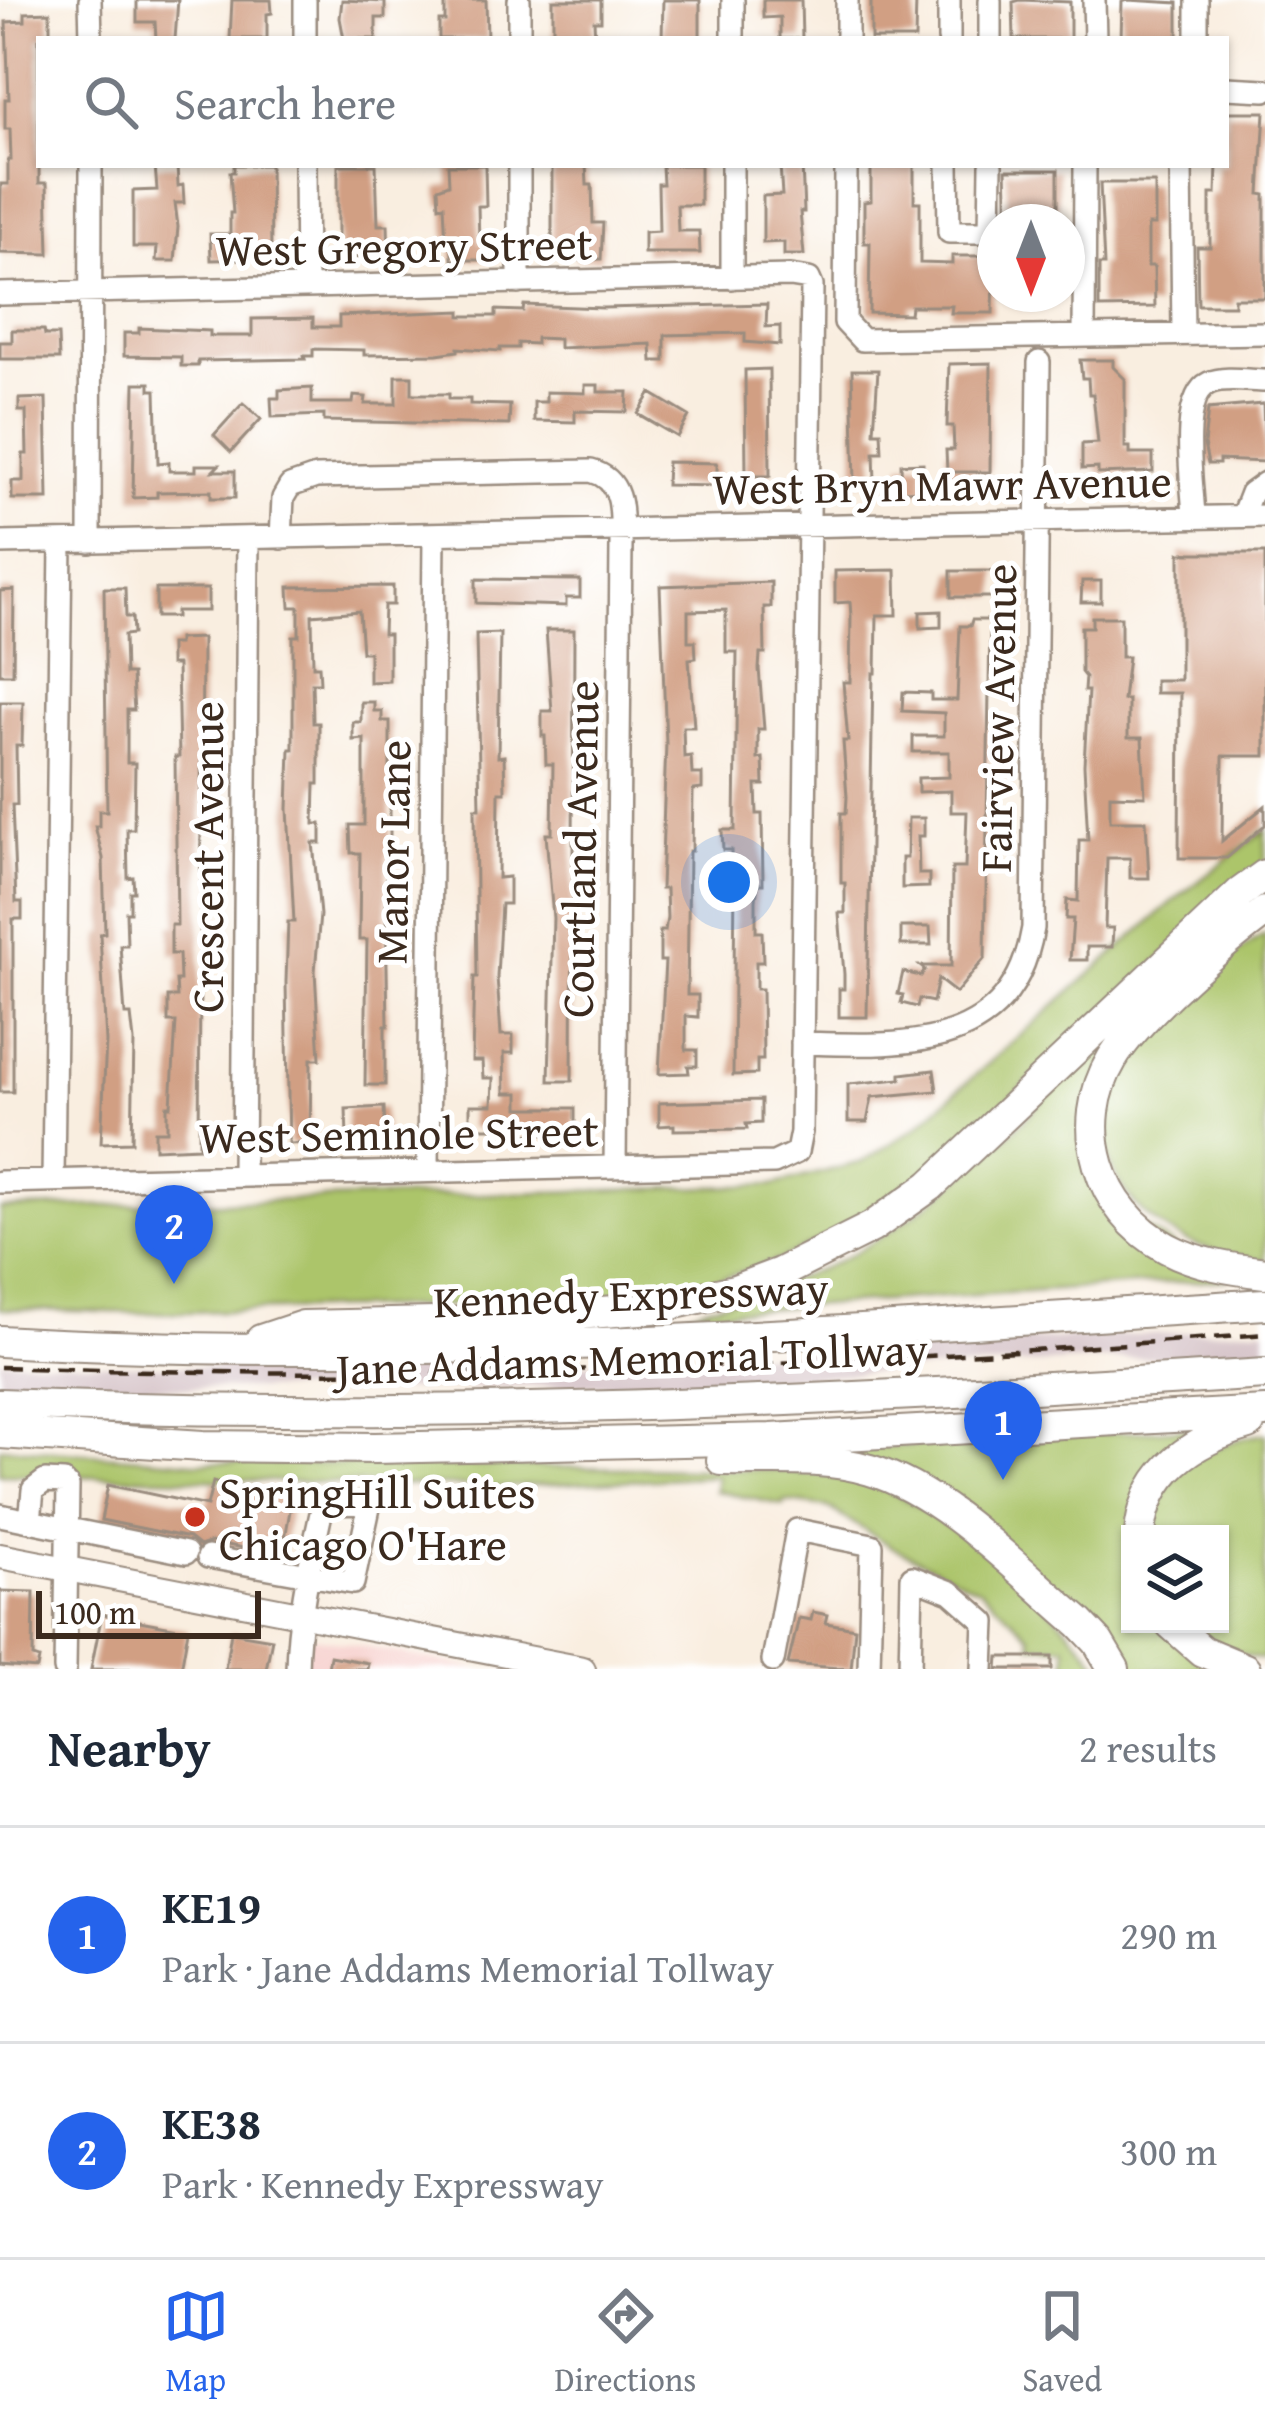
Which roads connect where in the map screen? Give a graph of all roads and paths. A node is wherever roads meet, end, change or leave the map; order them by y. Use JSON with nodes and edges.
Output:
{"nodes":[{"id":1,"x":91,"y":0,"type":"edge"},
{"id":2,"x":305,"y":0,"type":"edge"},
{"id":3,"x":520,"y":0,"type":"edge"},
{"id":4,"x":733,"y":0,"type":"edge"},
{"id":5,"x":847,"y":0,"type":"edge"},
{"id":6,"x":949,"y":0,"type":"edge"},
{"id":7,"x":990,"y":0,"type":"edge"},
{"id":8,"x":1094,"y":0,"type":"edge"},
{"id":9,"x":1197,"y":0,"type":"edge"},
{"id":10,"x":91,"y":36,"type":"edge"},
{"id":11,"x":305,"y":36,"type":"edge"},
{"id":12,"x":520,"y":36,"type":"edge"},
{"id":13,"x":733,"y":36,"type":"edge"},
{"id":14,"x":847,"y":36,"type":"edge"},
{"id":15,"x":949,"y":36,"type":"edge"},
{"id":16,"x":990,"y":36,"type":"edge"},
{"id":17,"x":1095,"y":36,"type":"edge"},
{"id":18,"x":1197,"y":36,"type":"edge"},
{"id":19,"x":1229,"y":88,"type":"edge"},
{"id":20,"x":1265,"y":90,"type":"edge"},
{"id":21,"x":92,"y":168,"type":"edge"},
{"id":22,"x":305,"y":168,"type":"edge"},
{"id":23,"x":520,"y":168,"type":"edge"},
{"id":24,"x":732,"y":168,"type":"edge"},
{"id":25,"x":846,"y":168,"type":"edge"},
{"id":26,"x":948,"y":168,"type":"edge"},
{"id":27,"x":991,"y":168,"type":"edge"},
{"id":28,"x":1084,"y":168,"type":"edge"},
{"id":29,"x":1180,"y":168,"type":"edge"},
{"id":30,"x":732,"y":278,"type":"junction"},
{"id":31,"x":520,"y":283,"type":"junction"},
{"id":32,"x":306,"y":287,"type":"junction"},
{"id":33,"x":92,"y":292,"type":"junction"},
{"id":34,"x":0,"y":294,"type":"edge"},
{"id":35,"x":1265,"y":333,"type":"edge"},
{"id":36,"x":1183,"y":334,"type":"junction"},
{"id":37,"x":1084,"y":336,"type":"junction"},
{"id":38,"x":1039,"y":362,"type":"dead end"},
{"id":39,"x":1265,"y":381,"type":"edge"},
{"id":40,"x":1265,"y":483,"type":"edge"},
{"id":41,"x":1254,"y":516,"type":"edge"},
{"id":42,"x":1194,"y":518,"type":"junction"},
{"id":43,"x":1039,"y":521,"type":"junction"},
{"id":44,"x":809,"y":526,"type":"junction"},
{"id":45,"x":621,"y":531,"type":"junction"},
{"id":46,"x":434,"y":535,"type":"junction"},
{"id":47,"x":248,"y":538,"type":"junction"},
{"id":48,"x":281,"y":538,"type":"junction"},
{"id":49,"x":62,"y":542,"type":"junction"},
{"id":50,"x":90,"y":542,"type":"junction"},
{"id":51,"x":0,"y":543,"type":"edge"},
{"id":52,"x":1265,"y":875,"type":"edge"},
{"id":53,"x":1262,"y":916,"type":"edge"},
{"id":54,"x":802,"y":1043,"type":"junction"},
{"id":55,"x":615,"y":1167,"type":"junction"},
{"id":56,"x":428,"y":1170,"type":"junction"},
{"id":57,"x":243,"y":1175,"type":"junction"},
{"id":58,"x":53,"y":1180,"type":"junction"},
{"id":59,"x":0,"y":1182,"type":"edge"},
{"id":60,"x":1265,"y":1273,"type":"edge"},
{"id":61,"x":1265,"y":1304,"type":"edge"},
{"id":62,"x":0,"y":1341,"type":"edge"},
{"id":63,"x":236,"y":1349,"type":"junction"},
{"id":64,"x":1265,"y":1375,"type":"edge"},
{"id":65,"x":0,"y":1404,"type":"edge"},
{"id":66,"x":1265,"y":1416,"type":"edge"},
{"id":67,"x":0,"y":1433,"type":"edge"},
{"id":68,"x":568,"y":1444,"type":"junction"},
{"id":69,"x":0,"y":1515,"type":"edge"},
{"id":70,"x":30,"y":1521,"type":"junction"},
{"id":71,"x":1142,"y":1525,"type":"edge"},
{"id":72,"x":69,"y":1530,"type":"junction"},
{"id":73,"x":0,"y":1556,"type":"edge"},
{"id":74,"x":206,"y":1557,"type":"junction"},
{"id":75,"x":66,"y":1569,"type":"junction"},
{"id":76,"x":217,"y":1599,"type":"junction"},
{"id":77,"x":298,"y":1616,"type":"junction"},
{"id":78,"x":1181,"y":1633,"type":"edge"},
{"id":79,"x":773,"y":1661,"type":"dead end"},
{"id":80,"x":523,"y":1664,"type":"edge"},
{"id":81,"x":65,"y":1669,"type":"edge"},
{"id":82,"x":297,"y":1669,"type":"edge"},
{"id":83,"x":583,"y":1669,"type":"edge"},
{"id":84,"x":869,"y":1669,"type":"edge"},
{"id":85,"x":910,"y":1669,"type":"edge"},
{"id":86,"x":983,"y":1669,"type":"edge"},
{"id":87,"x":1114,"y":1669,"type":"edge"},
{"id":88,"x":1245,"y":1669,"type":"edge"}],
"edges":[{"from":1,"to":10,"type":"street"},
{"from":2,"to":11,"type":"street"},
{"from":3,"to":12,"type":"street"},
{"from":4,"to":13,"type":"street"},
{"from":5,"to":14,"type":"street"},
{"from":6,"to":15,"type":"street"},
{"from":7,"to":16,"type":"street"},
{"from":8,"to":17,"type":"street"},
{"from":9,"to":18,"type":"street"},
{"from":19,"to":20,"type":"street"},
{"from":21,"to":33,"type":"street"},
{"from":22,"to":32,"type":"street"},
{"from":23,"to":31,"type":"street"},
{"from":24,"to":30,"type":"street"},
{"from":25,"to":37,"type":"street"},
{"from":26,"to":27,"type":"street"},
{"from":28,"to":37,"type":"street"},
{"from":29,"to":36,"type":"street"},
{"from":30,"to":31,"type":"street","name":"West Gregory Street"},
{"from":30,"to":44,"type":"street","name":"West Gregory Street"},
{"from":31,"to":32,"type":"street","name":"West Gregory Street"},
{"from":32,"to":33,"type":"street","name":"West Gregory Street"},
{"from":33,"to":34,"type":"street","name":"West Gregory Street"},
{"from":33,"to":50,"type":"street"},
{"from":35,"to":36,"type":"street"},
{"from":36,"to":37,"type":"street"},
{"from":38,"to":43,"type":"street","name":"Fairview Avenue"},
{"from":39,"to":42,"type":"street"},
{"from":40,"to":41,"type":"street"},
{"from":41,"to":42,"type":"street","name":"West Bryn Mawr Avenue"},
{"from":42,"to":43,"type":"street","name":"West Bryn Mawr Avenue"},
{"from":43,"to":44,"type":"street","name":"West Bryn Mawr Avenue"},
{"from":43,"to":54,"type":"street","name":"Fairview Avenue"},
{"from":44,"to":45,"type":"street","name":"West Bryn Mawr Avenue"},
{"from":44,"to":54,"type":"street"},
{"from":45,"to":46,"type":"street","name":"West Bryn Mawr Avenue"},
{"from":45,"to":48,"type":"street"},
{"from":45,"to":55,"type":"street","name":"Courtland Avenue"},
{"from":46,"to":48,"type":"street","name":"West Bryn Mawr Avenue"},
{"from":46,"to":56,"type":"street","name":"Manor Lane"},
{"from":47,"to":48,"type":"street","name":"West Bryn Mawr Avenue"},
{"from":47,"to":50,"type":"street","name":"West Bryn Mawr Avenue"},
{"from":47,"to":57,"type":"street","name":"Crescent Avenue"},
{"from":49,"to":50,"type":"street","name":"West Bryn Mawr Avenue"},
{"from":49,"to":51,"type":"street","name":"West Bryn Mawr Avenue"},
{"from":49,"to":58,"type":"street"},
{"from":52,"to":63,"type":"highway"},
{"from":53,"to":60,"type":"highway"},
{"from":54,"to":55,"type":"street","name":"West Seminole Street"},
{"from":55,"to":56,"type":"street","name":"West Seminole Street"},
{"from":56,"to":57,"type":"street","name":"West Seminole Street"},
{"from":57,"to":58,"type":"street","name":"West Seminole Street"},
{"from":58,"to":59,"type":"street","name":"West Seminole Street"},
{"from":61,"to":63,"type":"highway","name":"Kennedy Expressway"},
{"from":62,"to":63,"type":"highway","name":"Kennedy Expressway"},
{"from":64,"to":65,"type":"highway","name":"Jane Addams Memorial Tollway"},
{"from":66,"to":68,"type":"highway"},
{"from":66,"to":71,"type":"highway"},
{"from":67,"to":68,"type":"highway"},
{"from":68,"to":87,"type":"highway"},
{"from":69,"to":70,"type":"street"},
{"from":70,"to":72,"type":"street"},
{"from":70,"to":72,"type":"street"},
{"from":72,"to":74,"type":"street"},
{"from":72,"to":75,"type":"street"},
{"from":73,"to":75,"type":"main road"},
{"from":74,"to":76,"type":"street"},
{"from":74,"to":77,"type":"street"},
{"from":75,"to":76,"type":"main road"},
{"from":75,"to":81,"type":"street"},
{"from":76,"to":77,"type":"main road"},
{"from":77,"to":80,"type":"main road"},
{"from":77,"to":82,"type":"street"},
{"from":78,"to":88,"type":"highway"},
{"from":79,"to":84,"type":"street"},
{"from":80,"to":83,"type":"main road"},
{"from":85,"to":86,"type":"street"}]}
